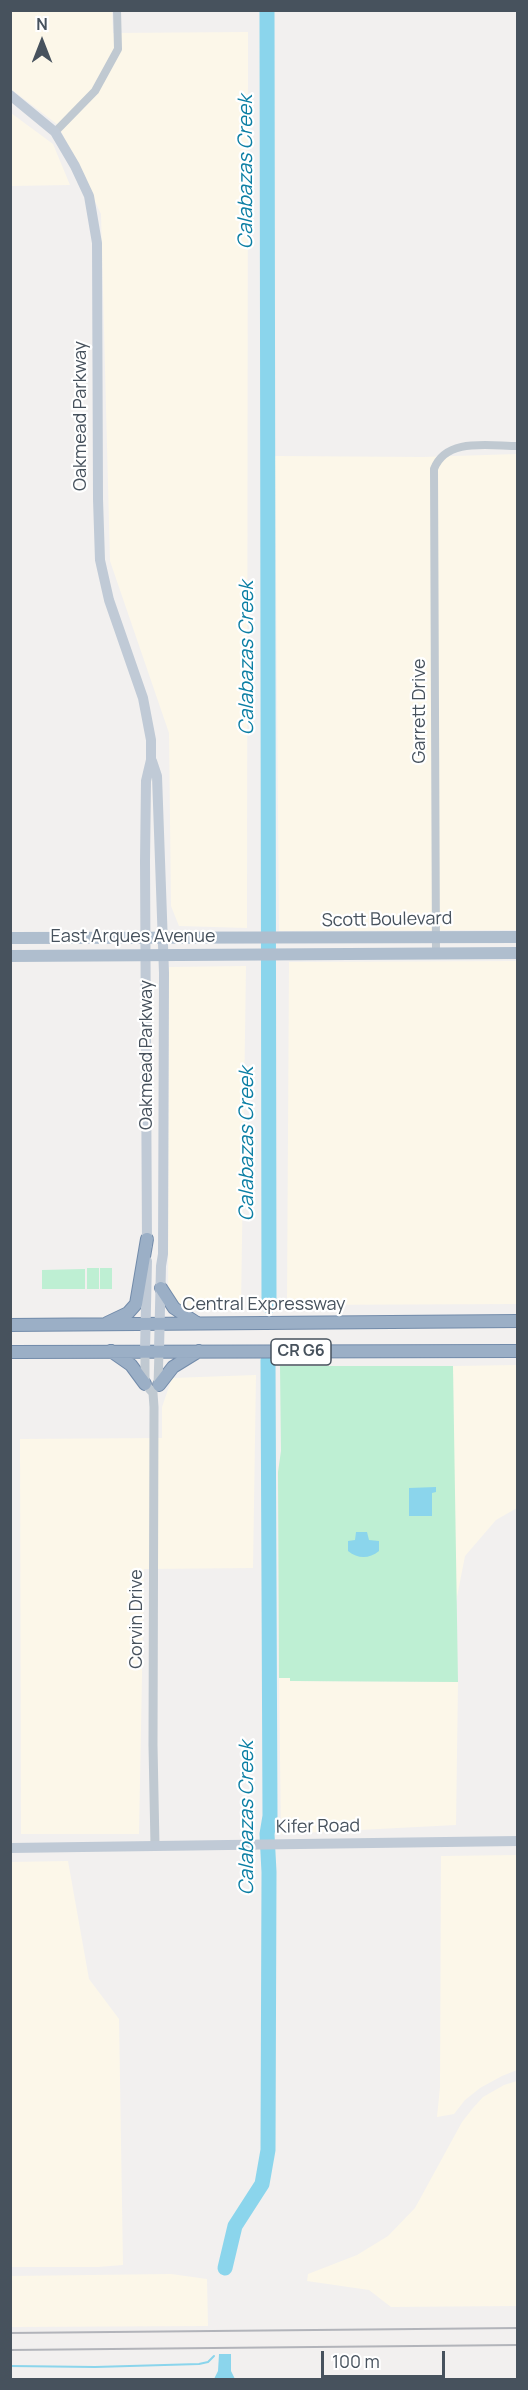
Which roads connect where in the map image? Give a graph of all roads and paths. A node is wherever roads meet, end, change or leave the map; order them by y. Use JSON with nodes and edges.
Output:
{"nodes":[{"id":1,"x":117,"y":10,"type":"edge"},
{"id":2,"x":10,"y":95,"type":"edge"},
{"id":3,"x":55,"y":132,"type":"junction"},
{"id":4,"x":518,"y":446,"type":"edge"},
{"id":5,"x":151,"y":760,"type":"junction"},
{"id":6,"x":436,"y":937,"type":"junction"},
{"id":7,"x":518,"y":937,"type":"edge"},
{"id":8,"x":10,"y":938,"type":"edge"},
{"id":9,"x":147,"y":938,"type":"junction"},
{"id":10,"x":162,"y":938,"type":"junction"},
{"id":11,"x":256,"y":939,"type":"joint"},
{"id":12,"x":436,"y":953,"type":"junction"},
{"id":13,"x":518,"y":953,"type":"edge"},
{"id":14,"x":256,"y":954,"type":"joint"},
{"id":15,"x":147,"y":955,"type":"junction"},
{"id":16,"x":163,"y":955,"type":"junction"},
{"id":17,"x":10,"y":956,"type":"edge"},
{"id":18,"x":147,"y":1239,"type":"junction"},
{"id":19,"x":161,"y":1288,"type":"junction"},
{"id":20,"x":518,"y":1321,"type":"edge"},
{"id":21,"x":147,"y":1324,"type":"junction"},
{"id":22,"x":160,"y":1324,"type":"junction"},
{"id":23,"x":198,"y":1324,"type":"junction"},
{"id":24,"x":10,"y":1325,"type":"edge"},
{"id":25,"x":103,"y":1325,"type":"junction"},
{"id":26,"x":159,"y":1350,"type":"junction"},
{"id":27,"x":201,"y":1350,"type":"junction"},
{"id":28,"x":111,"y":1351,"type":"junction"},
{"id":29,"x":145,"y":1351,"type":"junction"},
{"id":30,"x":518,"y":1351,"type":"edge"},
{"id":31,"x":10,"y":1352,"type":"edge"},
{"id":32,"x":152,"y":1387,"type":"junction"},
{"id":33,"x":518,"y":1841,"type":"edge"},
{"id":34,"x":155,"y":1846,"type":"junction"},
{"id":35,"x":10,"y":1848,"type":"edge"}],
"edges":[{"from":1,"to":3,"type":"street"},
{"from":2,"to":3,"type":"main road","name":"Oakmead Parkway"},
{"from":3,"to":5,"type":"main road","name":"Oakmead Parkway"},
{"from":4,"to":6,"type":"street","name":"Garrett Drive"},
{"from":5,"to":9,"type":"main road","name":"Oakmead Parkway"},
{"from":5,"to":10,"type":"main road","name":"Oakmead Parkway"},
{"from":6,"to":7,"type":"main road","name":"Scott Boulevard"},
{"from":6,"to":11,"type":"main road","name":"Scott Boulevard"},
{"from":6,"to":12,"type":"street","name":"Garrett Drive"},
{"from":8,"to":9,"type":"main road","name":"East Arques Avenue"},
{"from":9,"to":10,"type":"main road","name":"East Arques Avenue"},
{"from":9,"to":15,"type":"main road","name":"Oakmead Parkway"},
{"from":10,"to":11,"type":"main road","name":"East Arques Avenue"},
{"from":10,"to":16,"type":"main road","name":"Oakmead Parkway"},
{"from":12,"to":13,"type":"main road","name":"Scott Boulevard"},
{"from":12,"to":14,"type":"main road","name":"Scott Boulevard"},
{"from":14,"to":16,"type":"main road","name":"East Arques Avenue"},
{"from":15,"to":16,"type":"main road","name":"East Arques Avenue"},
{"from":15,"to":17,"type":"main road","name":"East Arques Avenue"},
{"from":15,"to":18,"type":"main road","name":"Oakmead Parkway"},
{"from":16,"to":19,"type":"main road","name":"Oakmead Parkway"},
{"from":18,"to":21,"type":"main road","name":"Oakmead Parkway"},
{"from":18,"to":25,"type":"highway"},
{"from":19,"to":22,"type":"main road","name":"Oakmead Parkway"},
{"from":19,"to":23,"type":"highway"},
{"from":20,"to":23,"type":"highway","name":"Central Expressway","number":"CR G6"},
{"from":21,"to":22,"type":"highway","name":"Central Expressway","number":"CR G6"},
{"from":21,"to":25,"type":"highway","name":"Central Expressway","number":"CR G6"},
{"from":21,"to":29,"type":"main road","name":"Oakmead Parkway"},
{"from":22,"to":23,"type":"highway","name":"Central Expressway","number":"CR G6"},
{"from":22,"to":26,"type":"main road","name":"Oakmead Parkway"},
{"from":24,"to":25,"type":"highway","name":"Central Expressway","number":"CR G6"},
{"from":26,"to":27,"type":"highway","number":"CR G6"},
{"from":26,"to":29,"type":"highway","number":"CR G6"},
{"from":26,"to":32,"type":"street","name":"Corvin Drive"},
{"from":27,"to":30,"type":"highway","number":"CR G6"},
{"from":27,"to":32,"type":"highway"},
{"from":28,"to":29,"type":"highway","number":"CR G6"},
{"from":28,"to":31,"type":"highway","number":"CR G6"},
{"from":28,"to":32,"type":"highway"},
{"from":29,"to":32,"type":"street","name":"Corvin Drive"},
{"from":32,"to":34,"type":"street","name":"Corvin Drive"},
{"from":33,"to":34,"type":"main road","name":"Kifer Road"},
{"from":34,"to":35,"type":"main road","name":"Kifer Road"}]}
